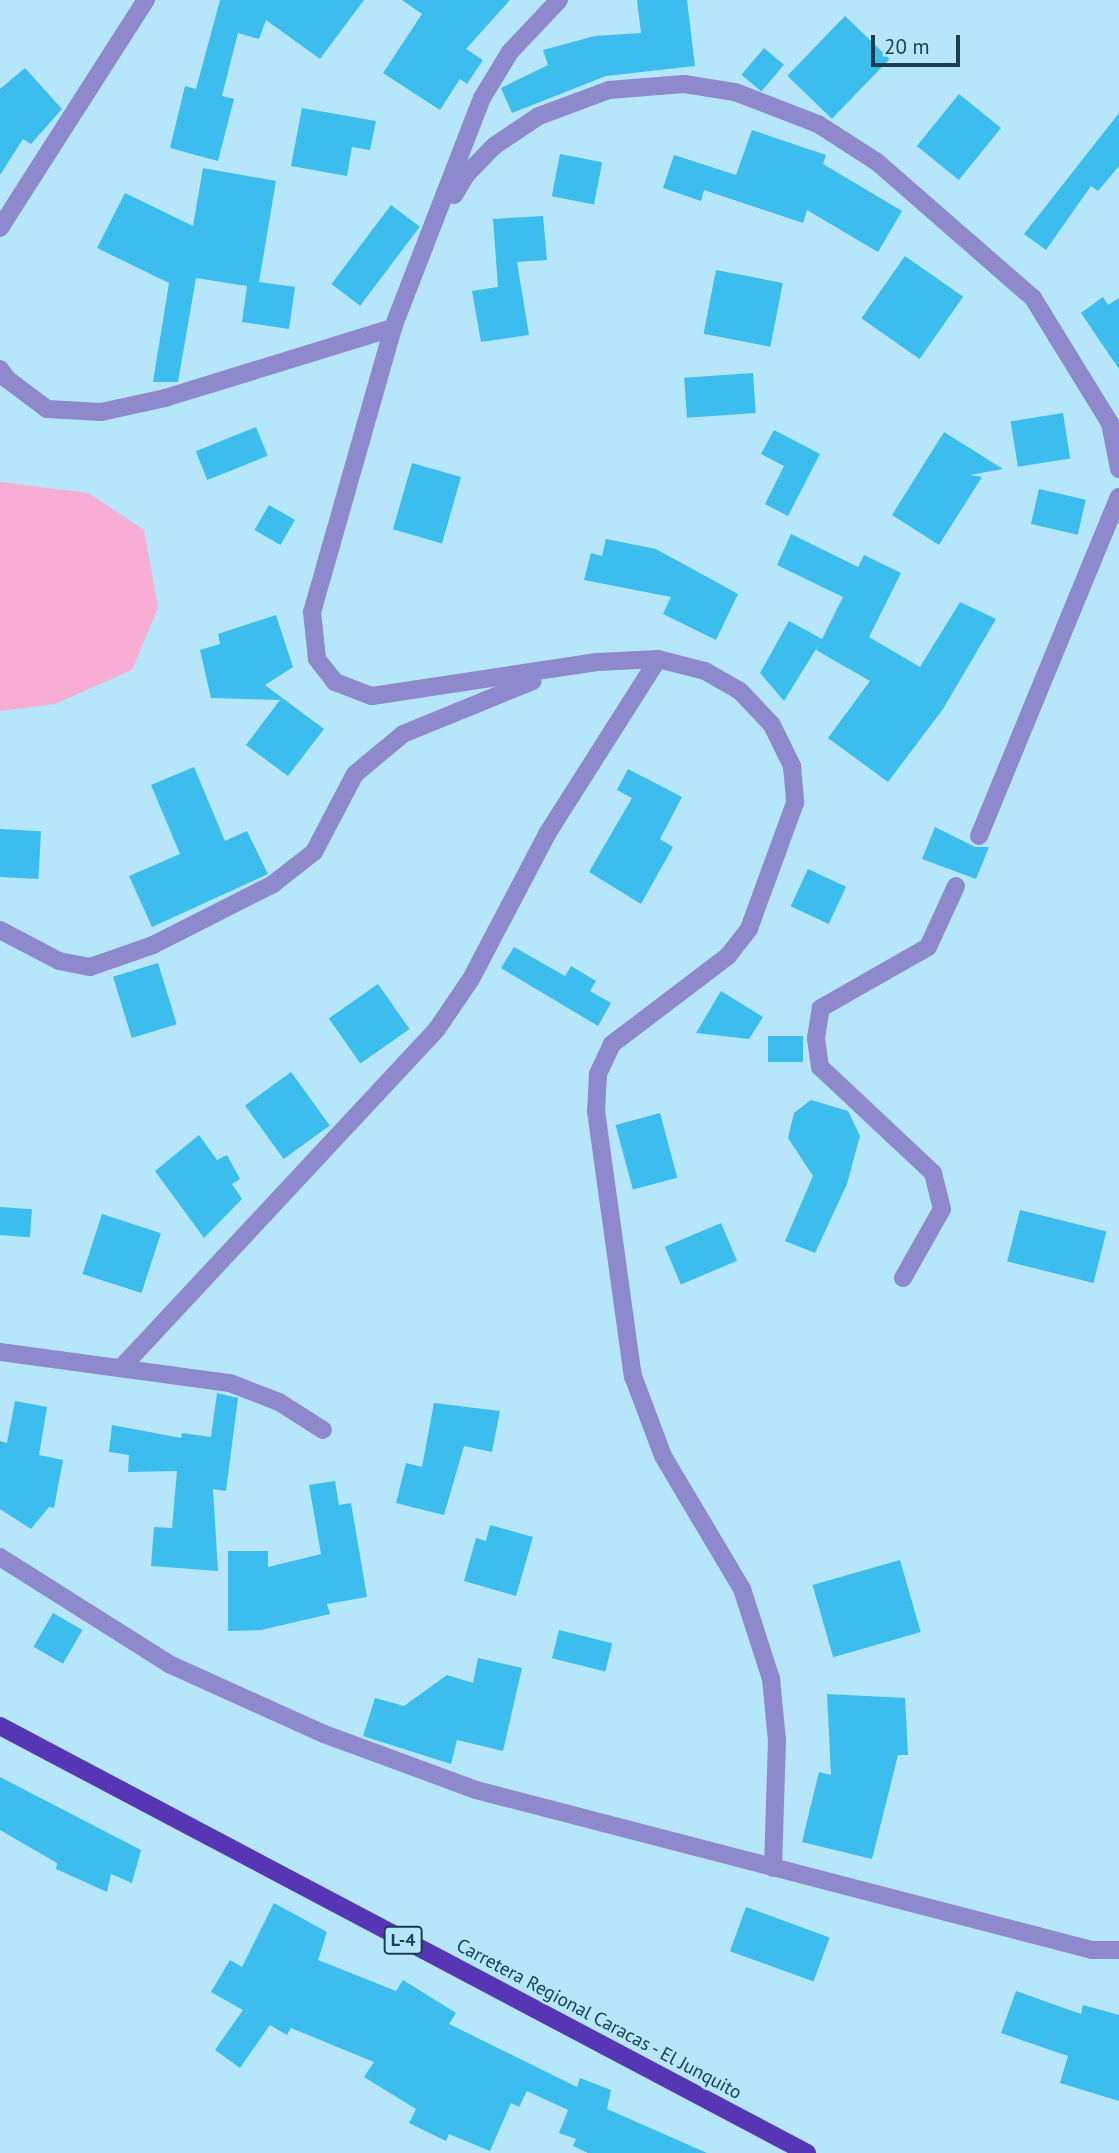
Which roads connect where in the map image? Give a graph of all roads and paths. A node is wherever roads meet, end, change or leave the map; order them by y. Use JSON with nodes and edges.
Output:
{"nodes":[{"id":1,"x":146,"y":0,"type":"edge"},
{"id":2,"x":559,"y":0,"type":"edge"},
{"id":3,"x":0,"y":228,"type":"edge"},
{"id":4,"x":429,"y":237,"type":"junction"},
{"id":5,"x":393,"y":327,"type":"junction"},
{"id":6,"x":0,"y":369,"type":"edge"},
{"id":7,"x":1119,"y":469,"type":"edge"},
{"id":8,"x":1119,"y":497,"type":"edge"},
{"id":9,"x":658,"y":659,"type":"junction"},
{"id":10,"x":556,"y":671,"type":"junction"},
{"id":11,"x":979,"y":836,"type":"dead end"},
{"id":12,"x":956,"y":886,"type":"dead end"},
{"id":13,"x":0,"y":930,"type":"edge"},
{"id":14,"x":903,"y":1278,"type":"dead end"},
{"id":15,"x":0,"y":1352,"type":"edge"},
{"id":16,"x":121,"y":1368,"type":"junction"},
{"id":17,"x":323,"y":1430,"type":"dead end"},
{"id":18,"x":0,"y":1557,"type":"edge"},
{"id":19,"x":0,"y":1726,"type":"edge"},
{"id":20,"x":773,"y":1868,"type":"junction"},
{"id":21,"x":1119,"y":1950,"type":"edge"},
{"id":22,"x":807,"y":2153,"type":"edge"}],
"edges":[{"from":1,"to":3,"type":"street"},
{"from":2,"to":4,"type":"street"},
{"from":4,"to":5,"type":"street"},
{"from":4,"to":7,"type":"street"},
{"from":5,"to":6,"type":"street"},
{"from":5,"to":10,"type":"street"},
{"from":8,"to":11,"type":"street"},
{"from":9,"to":10,"type":"street"},
{"from":9,"to":16,"type":"street"},
{"from":9,"to":20,"type":"street"},
{"from":10,"to":13,"type":"street"},
{"from":12,"to":14,"type":"street"},
{"from":15,"to":16,"type":"street"},
{"from":16,"to":17,"type":"street"},
{"from":18,"to":20,"type":"street"},
{"from":19,"to":22,"type":"main road","name":"Carretera Regional Caracas - El Junquito","number":"L-4"},
{"from":20,"to":21,"type":"street"}]}
